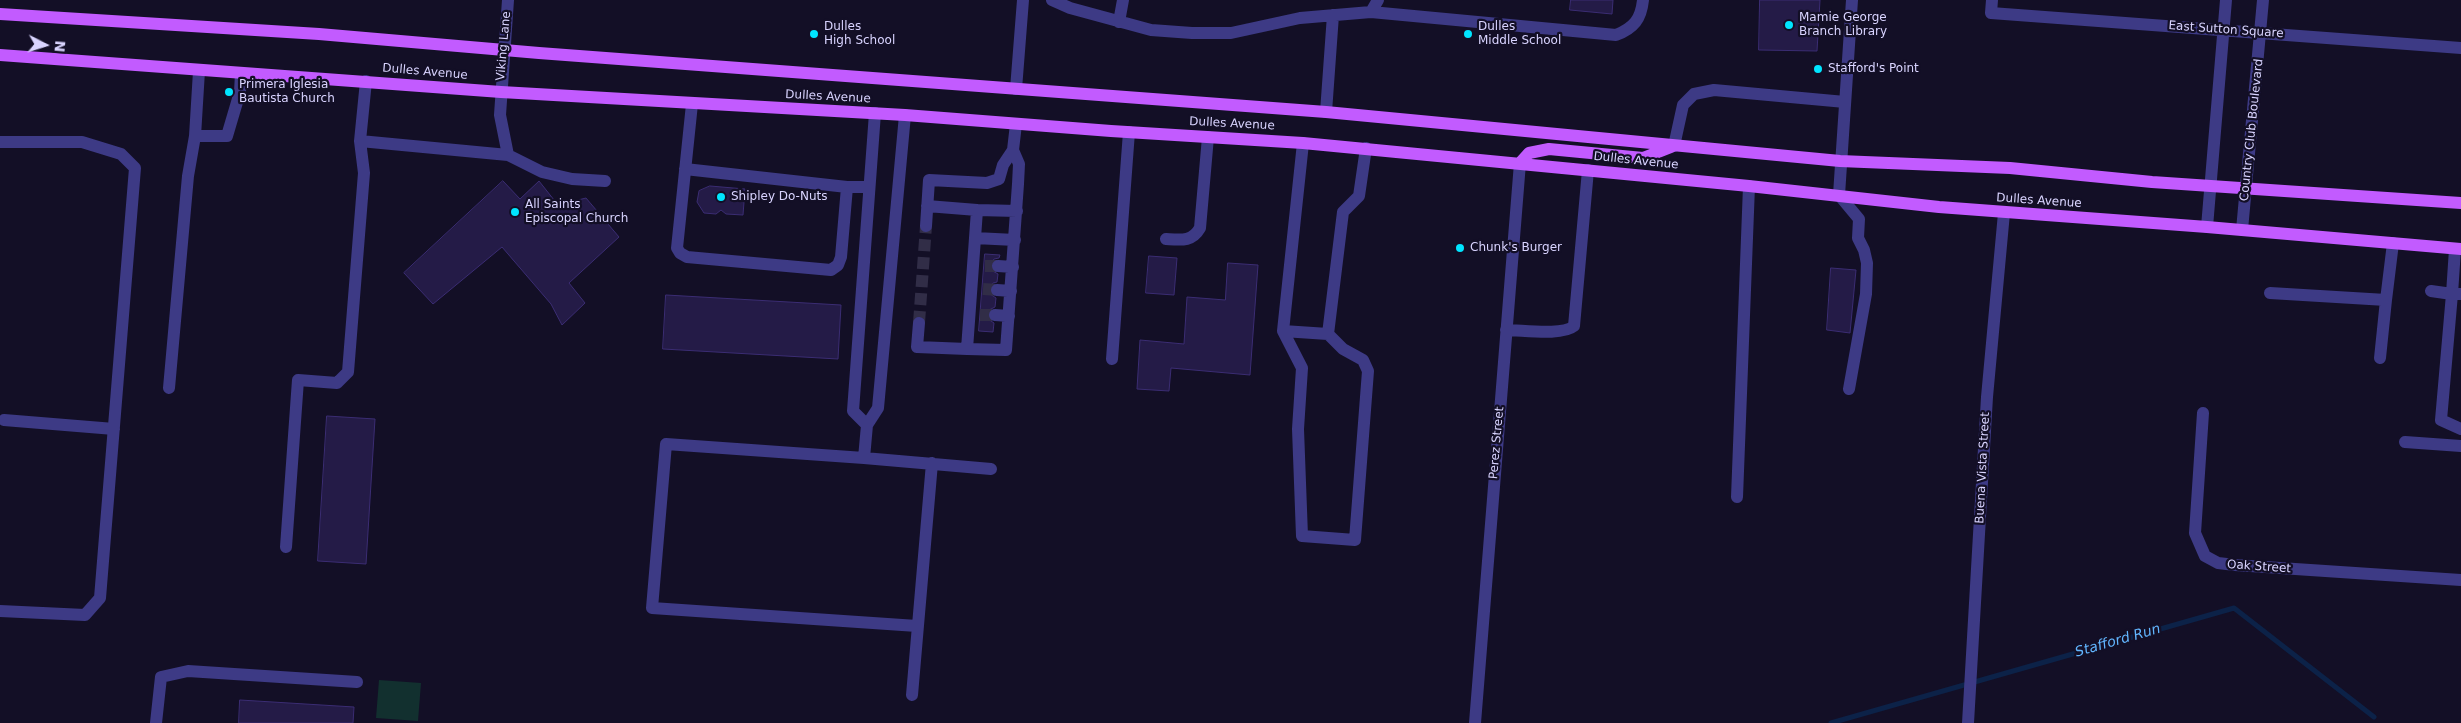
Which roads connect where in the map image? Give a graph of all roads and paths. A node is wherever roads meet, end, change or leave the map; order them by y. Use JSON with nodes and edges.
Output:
{"nodes":[{"id":1,"x":508,"y":0,"type":"edge"},
{"id":2,"x":1023,"y":0,"type":"edge"},
{"id":3,"x":1052,"y":0,"type":"edge"},
{"id":4,"x":1123,"y":0,"type":"edge"},
{"id":5,"x":1378,"y":0,"type":"edge"},
{"id":6,"x":1643,"y":0,"type":"edge"},
{"id":7,"x":1852,"y":0,"type":"edge"},
{"id":8,"x":2226,"y":0,"type":"edge"},
{"id":9,"x":2264,"y":0,"type":"edge"},
{"id":10,"x":1992,"y":6,"type":"edge"},
{"id":11,"x":1371,"y":12,"type":"junction"},
{"id":12,"x":0,"y":14,"type":"edge"},
{"id":13,"x":1333,"y":15,"type":"junction"},
{"id":14,"x":1119,"y":22,"type":"junction"},
{"id":15,"x":2224,"y":30,"type":"junction"},
{"id":16,"x":2261,"y":32,"type":"junction"},
{"id":17,"x":2461,"y":48,"type":"edge"},
{"id":18,"x":504,"y":50,"type":"junction"},
{"id":19,"x":0,"y":55,"type":"edge"},
{"id":20,"x":199,"y":71,"type":"junction"},
{"id":21,"x":241,"y":73,"type":"junction"},
{"id":22,"x":366,"y":81,"type":"junction"},
{"id":23,"x":1016,"y":90,"type":"junction"},
{"id":24,"x":501,"y":92,"type":"junction"},
{"id":25,"x":1845,"y":102,"type":"junction"},
{"id":26,"x":692,"y":104,"type":"junction"},
{"id":27,"x":1326,"y":112,"type":"junction"},
{"id":28,"x":875,"y":113,"type":"junction"},
{"id":29,"x":905,"y":115,"type":"junction"},
{"id":30,"x":1016,"y":124,"type":"junction"},
{"id":31,"x":1128,"y":132,"type":"junction"},
{"id":32,"x":195,"y":136,"type":"junction"},
{"id":33,"x":1208,"y":137,"type":"junction"},
{"id":34,"x":0,"y":142,"type":"edge"},
{"id":35,"x":360,"y":142,"type":"junction"},
{"id":36,"x":1303,"y":142,"type":"junction"},
{"id":37,"x":1674,"y":146,"type":"junction"},
{"id":38,"x":1366,"y":148,"type":"junction"},
{"id":39,"x":1013,"y":150,"type":"junction"},
{"id":40,"x":508,"y":155,"type":"junction"},
{"id":41,"x":1840,"y":161,"type":"junction"},
{"id":42,"x":1520,"y":164,"type":"junction"},
{"id":43,"x":685,"y":169,"type":"junction"},
{"id":44,"x":1588,"y":170,"type":"junction"},
{"id":45,"x":605,"y":181,"type":"dead end"},
{"id":46,"x":2210,"y":185,"type":"junction"},
{"id":47,"x":1749,"y":186,"type":"junction"},
{"id":48,"x":847,"y":187,"type":"junction"},
{"id":49,"x":868,"y":187,"type":"junction"},
{"id":50,"x":2246,"y":187,"type":"junction"},
{"id":51,"x":1839,"y":195,"type":"junction"},
{"id":52,"x":2461,"y":203,"type":"edge"},
{"id":53,"x":927,"y":206,"type":"junction"},
{"id":54,"x":977,"y":210,"type":"junction"},
{"id":55,"x":1016,"y":211,"type":"junction"},
{"id":56,"x":2004,"y":213,"type":"junction"},
{"id":57,"x":926,"y":226,"type":"tunnel mouth"},
{"id":58,"x":2207,"y":227,"type":"junction"},
{"id":59,"x":2242,"y":230,"type":"junction"},
{"id":60,"x":975,"y":238,"type":"junction"},
{"id":61,"x":1166,"y":239,"type":"dead end"},
{"id":62,"x":1014,"y":240,"type":"junction"},
{"id":63,"x":2393,"y":243,"type":"junction"},
{"id":64,"x":2458,"y":249,"type":"edge"},
{"id":65,"x":986,"y":266,"type":"junction"},
{"id":66,"x":1013,"y":267,"type":"junction"},
{"id":67,"x":996,"y":290,"type":"tunnel mouth"},
{"id":68,"x":1011,"y":291,"type":"junction"},
{"id":69,"x":2431,"y":291,"type":"dead end"},
{"id":70,"x":2270,"y":293,"type":"dead end"},
{"id":71,"x":2456,"y":294,"type":"edge"},
{"id":72,"x":2386,"y":300,"type":"junction"},
{"id":73,"x":996,"y":315,"type":"tunnel mouth"},
{"id":74,"x":1009,"y":316,"type":"junction"},
{"id":75,"x":919,"y":323,"type":"tunnel mouth"},
{"id":76,"x":1506,"y":330,"type":"junction"},
{"id":77,"x":1283,"y":331,"type":"junction"},
{"id":78,"x":1328,"y":334,"type":"junction"},
{"id":79,"x":967,"y":349,"type":"junction"},
{"id":80,"x":2380,"y":358,"type":"dead end"},
{"id":81,"x":1112,"y":359,"type":"dead end"},
{"id":82,"x":169,"y":388,"type":"dead end"},
{"id":83,"x":1849,"y":389,"type":"dead end"},
{"id":84,"x":2203,"y":413,"type":"dead end"},
{"id":85,"x":4,"y":420,"type":"dead end"},
{"id":86,"x":867,"y":426,"type":"junction"},
{"id":87,"x":2461,"y":428,"type":"edge"},
{"id":88,"x":114,"y":429,"type":"junction"},
{"id":89,"x":2405,"y":442,"type":"dead end"},
{"id":90,"x":2461,"y":446,"type":"edge"},
{"id":91,"x":864,"y":458,"type":"junction"},
{"id":92,"x":932,"y":464,"type":"junction"},
{"id":93,"x":991,"y":469,"type":"dead end"},
{"id":94,"x":1737,"y":497,"type":"dead end"},
{"id":95,"x":286,"y":548,"type":"dead end"},
{"id":96,"x":2461,"y":580,"type":"edge"},
{"id":97,"x":0,"y":611,"type":"edge"},
{"id":98,"x":917,"y":626,"type":"junction"},
{"id":99,"x":357,"y":682,"type":"dead end"},
{"id":100,"x":912,"y":695,"type":"dead end"},
{"id":101,"x":156,"y":723,"type":"edge"},
{"id":102,"x":1475,"y":723,"type":"edge"},
{"id":103,"x":1968,"y":723,"type":"edge"}],
"edges":[{"from":1,"to":18,"type":"street","name":"Viking Lane"},
{"from":2,"to":23,"type":"street"},
{"from":3,"to":14,"type":"street"},
{"from":4,"to":14,"type":"street"},
{"from":5,"to":11,"type":"street"},
{"from":6,"to":11,"type":"street"},
{"from":7,"to":25,"type":"street"},
{"from":8,"to":15,"type":"street"},
{"from":9,"to":16,"type":"street","name":"Country Club Boulevard"},
{"from":10,"to":15,"type":"street","name":"East Sutton Square"},
{"from":11,"to":13,"type":"street"},
{"from":12,"to":18,"type":"main road","name":"Dulles Avenue"},
{"from":13,"to":14,"type":"street"},
{"from":13,"to":27,"type":"street"},
{"from":15,"to":16,"type":"street","name":"East Sutton Square"},
{"from":15,"to":46,"type":"street"},
{"from":16,"to":17,"type":"street","name":"East Sutton Square"},
{"from":16,"to":50,"type":"street","name":"Country Club Boulevard"},
{"from":18,"to":23,"type":"main road","name":"Dulles Avenue"},
{"from":18,"to":24,"type":"street","name":"Viking Lane"},
{"from":19,"to":20,"type":"main road","name":"Dulles Avenue"},
{"from":20,"to":21,"type":"main road","name":"Dulles Avenue"},
{"from":20,"to":32,"type":"street"},
{"from":21,"to":22,"type":"main road","name":"Dulles Avenue"},
{"from":21,"to":32,"type":"street"},
{"from":22,"to":24,"type":"main road","name":"Dulles Avenue"},
{"from":22,"to":35,"type":"street"},
{"from":23,"to":27,"type":"main road","name":"Dulles Avenue"},
{"from":24,"to":26,"type":"main road","name":"Dulles Avenue"},
{"from":24,"to":40,"type":"street","name":"Viking Lane"},
{"from":25,"to":37,"type":"street"},
{"from":25,"to":41,"type":"street"},
{"from":26,"to":28,"type":"main road","name":"Dulles Avenue"},
{"from":26,"to":43,"type":"street"},
{"from":27,"to":37,"type":"main road","name":"Dulles Avenue"},
{"from":28,"to":29,"type":"main road","name":"Dulles Avenue"},
{"from":28,"to":49,"type":"street"},
{"from":29,"to":30,"type":"main road","name":"Dulles Avenue"},
{"from":29,"to":86,"type":"street"},
{"from":30,"to":31,"type":"main road","name":"Dulles Avenue"},
{"from":30,"to":39,"type":"street"},
{"from":31,"to":33,"type":"main road","name":"Dulles Avenue"},
{"from":31,"to":81,"type":"street"},
{"from":32,"to":82,"type":"street"},
{"from":33,"to":36,"type":"main road","name":"Dulles Avenue"},
{"from":33,"to":61,"type":"street"},
{"from":34,"to":88,"type":"street"},
{"from":35,"to":40,"type":"street"},
{"from":35,"to":95,"type":"street"},
{"from":36,"to":38,"type":"main road","name":"Dulles Avenue"},
{"from":36,"to":77,"type":"street"},
{"from":37,"to":41,"type":"main road","name":"Dulles Avenue"},
{"from":37,"to":42,"type":"main road"},
{"from":38,"to":42,"type":"main road","name":"Dulles Avenue"},
{"from":38,"to":78,"type":"street"},
{"from":39,"to":53,"type":"street"},
{"from":39,"to":55,"type":"street"},
{"from":40,"to":45,"type":"street"},
{"from":41,"to":46,"type":"main road","name":"Dulles Avenue"},
{"from":41,"to":51,"type":"street"},
{"from":42,"to":44,"type":"main road","name":"Dulles Avenue"},
{"from":42,"to":76,"type":"street","name":"Perez Street"},
{"from":43,"to":48,"type":"street"},
{"from":43,"to":48,"type":"street"},
{"from":44,"to":47,"type":"main road","name":"Dulles Avenue"},
{"from":44,"to":76,"type":"street"},
{"from":46,"to":50,"type":"main road","name":"Dulles Avenue"},
{"from":46,"to":58,"type":"street"},
{"from":47,"to":51,"type":"main road","name":"Dulles Avenue"},
{"from":47,"to":94,"type":"street"},
{"from":48,"to":49,"type":"street"},
{"from":49,"to":86,"type":"street"},
{"from":50,"to":52,"type":"main road","name":"Dulles Avenue"},
{"from":50,"to":59,"type":"street","name":"Country Club Boulevard"},
{"from":51,"to":56,"type":"main road","name":"Dulles Avenue"},
{"from":51,"to":83,"type":"street"},
{"from":53,"to":54,"type":"street"},
{"from":53,"to":57,"type":"street"},
{"from":54,"to":55,"type":"street"},
{"from":54,"to":60,"type":"street"},
{"from":55,"to":62,"type":"street"},
{"from":56,"to":58,"type":"main road","name":"Dulles Avenue"},
{"from":56,"to":103,"type":"street","name":"Buena Vista Street"},
{"from":58,"to":59,"type":"main road","name":"Dulles Avenue"},
{"from":59,"to":63,"type":"main road","name":"Dulles Avenue"},
{"from":60,"to":62,"type":"street"},
{"from":60,"to":65,"type":"street"},
{"from":62,"to":66,"type":"street"},
{"from":63,"to":64,"type":"main road","name":"Dulles Avenue"},
{"from":63,"to":72,"type":"street"},
{"from":64,"to":71,"type":"street"},
{"from":65,"to":66,"type":"street"},
{"from":65,"to":79,"type":"street"},
{"from":66,"to":68,"type":"street"},
{"from":67,"to":68,"type":"street"},
{"from":68,"to":74,"type":"street"},
{"from":69,"to":71,"type":"street"},
{"from":70,"to":72,"type":"street"},
{"from":71,"to":87,"type":"street"},
{"from":72,"to":80,"type":"street"},
{"from":73,"to":74,"type":"street"},
{"from":74,"to":79,"type":"street"},
{"from":75,"to":79,"type":"street"},
{"from":76,"to":102,"type":"street","name":"Perez Street"},
{"from":77,"to":78,"type":"street"},
{"from":77,"to":78,"type":"street"},
{"from":84,"to":96,"type":"street","name":"Oak Street"},
{"from":85,"to":88,"type":"street"},
{"from":86,"to":91,"type":"street"},
{"from":88,"to":97,"type":"street"},
{"from":89,"to":90,"type":"street"},
{"from":91,"to":92,"type":"street"},
{"from":91,"to":98,"type":"street"},
{"from":92,"to":93,"type":"street"},
{"from":92,"to":98,"type":"street"},
{"from":98,"to":100,"type":"street"},
{"from":99,"to":101,"type":"street"}]}
